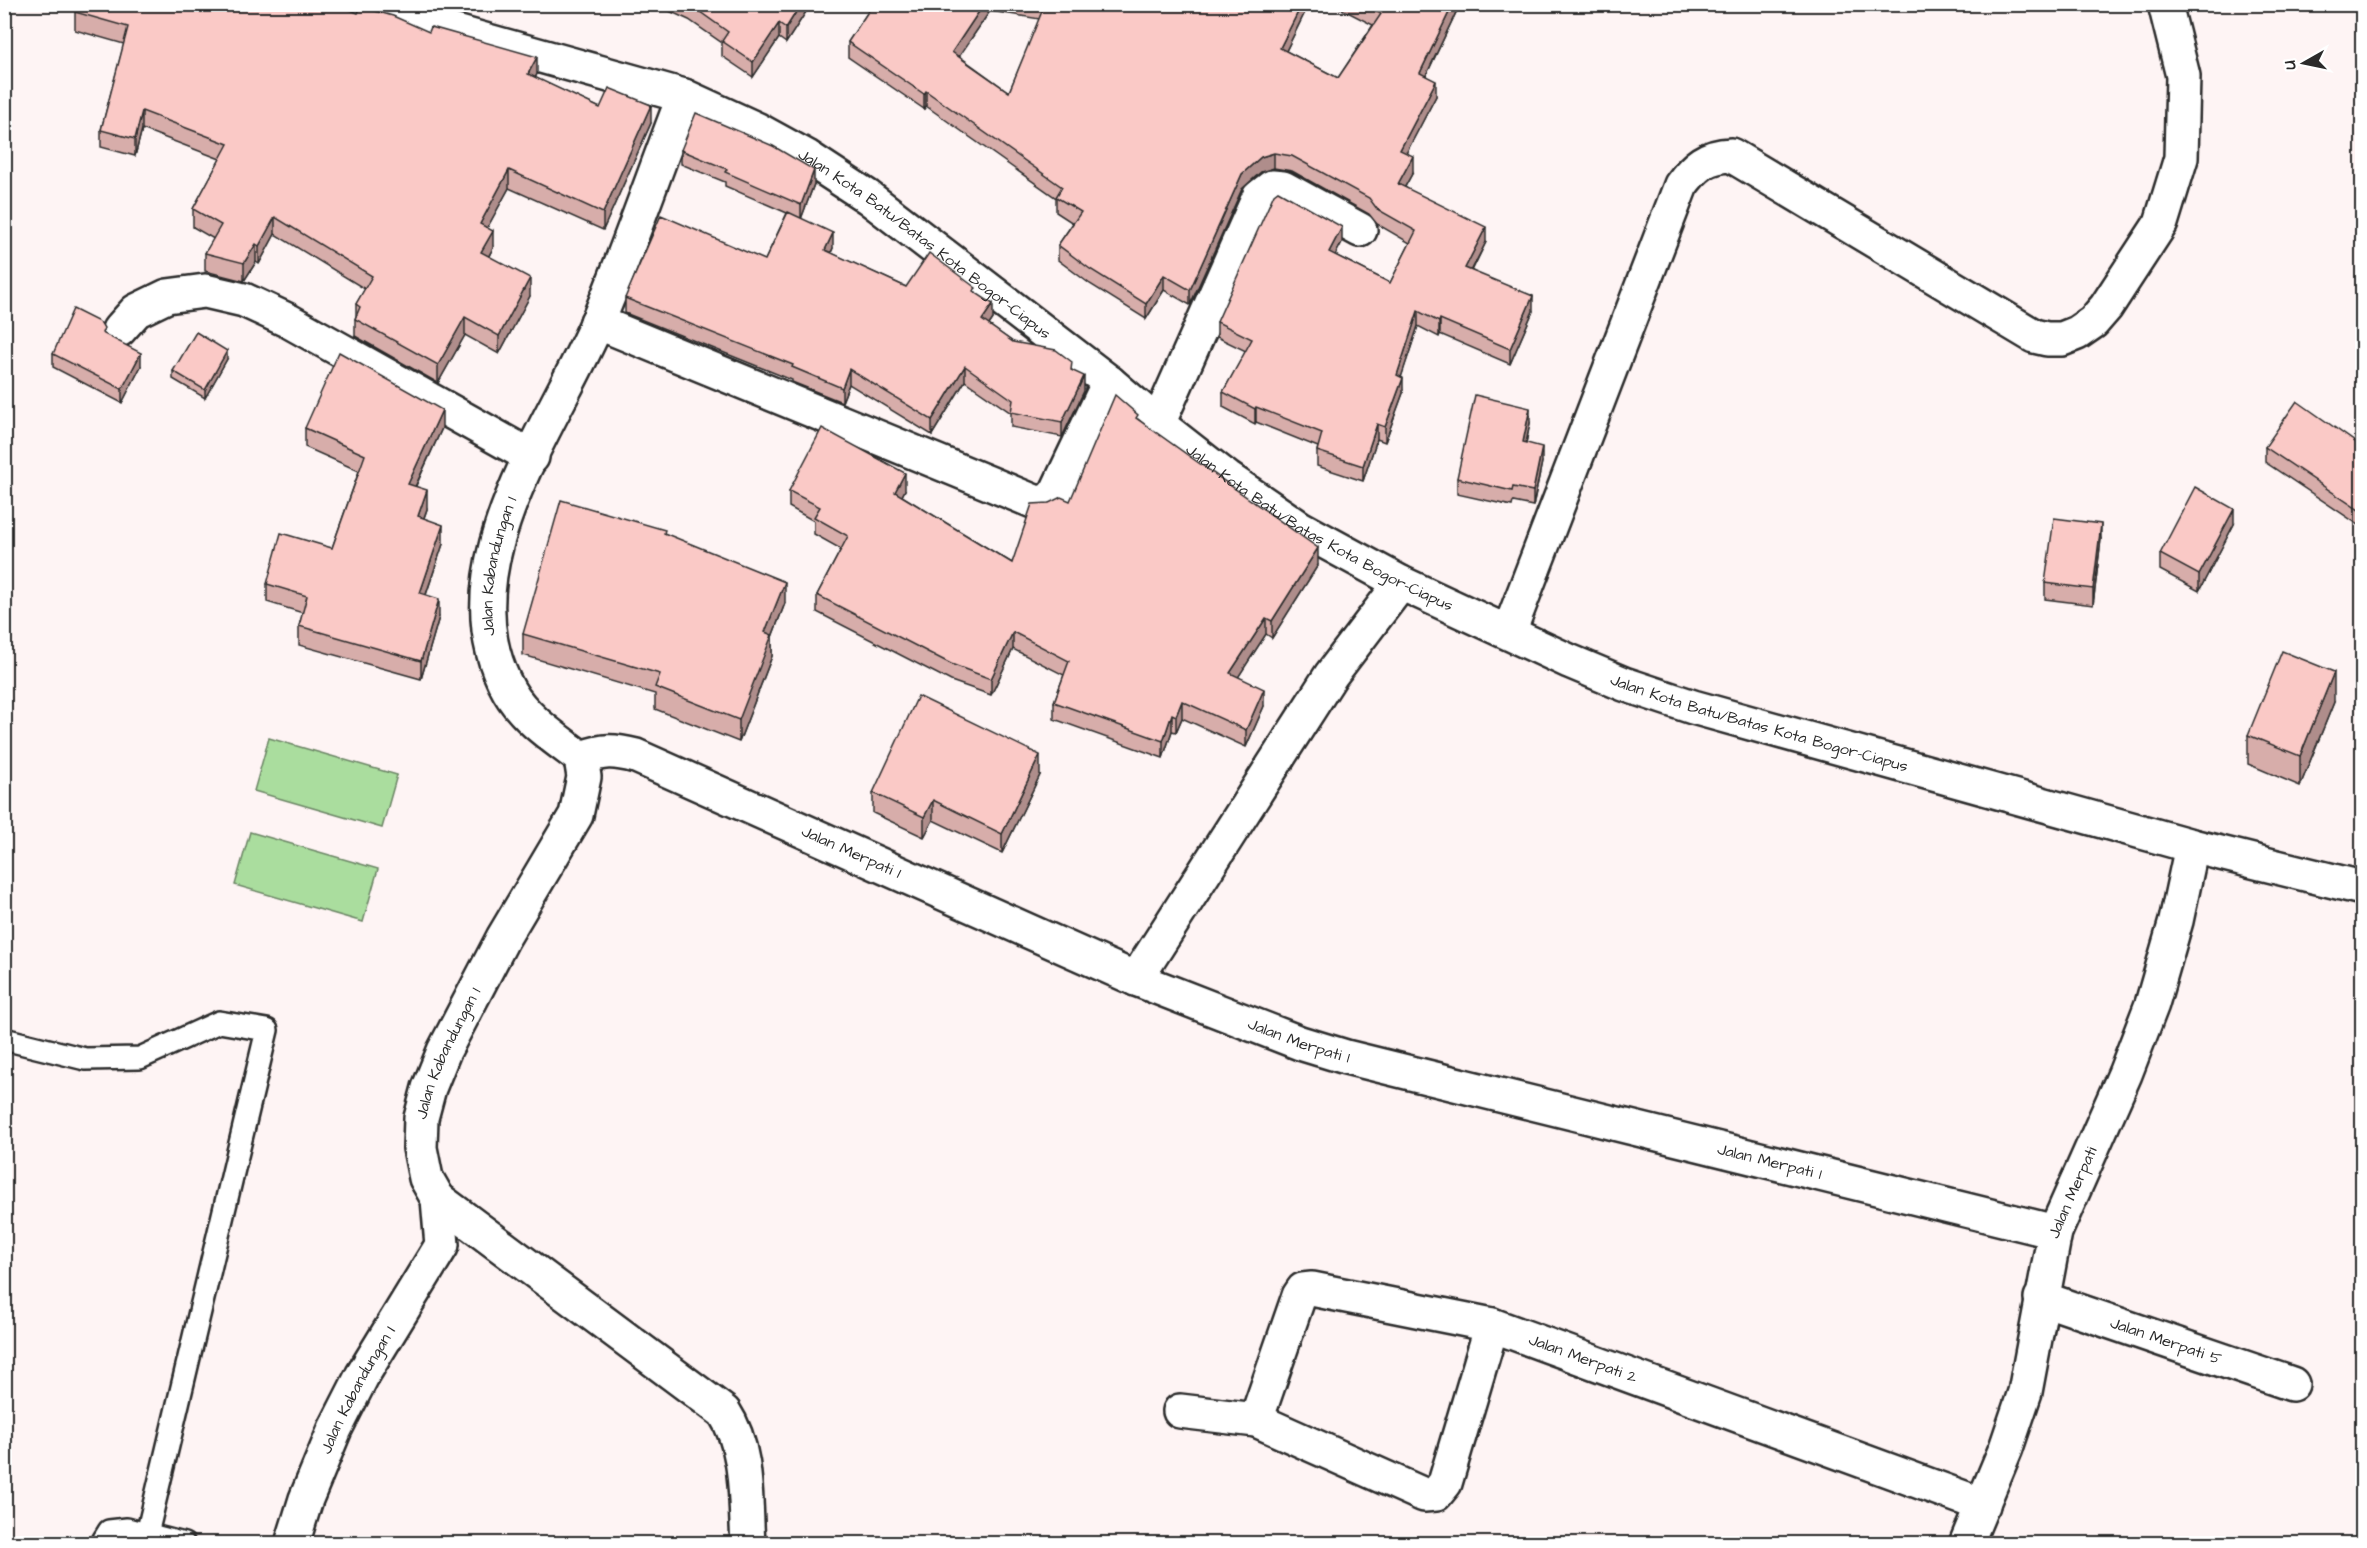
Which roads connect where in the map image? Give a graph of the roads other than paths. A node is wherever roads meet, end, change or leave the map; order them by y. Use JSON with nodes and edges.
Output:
{"nodes":[{"id":1,"x":2165,"y":4,"type":"edge"},
{"id":2,"x":360,"y":5,"type":"edge"},
{"id":3,"x":684,"y":96,"type":"junction"},
{"id":4,"x":1360,"y":230,"type":"dead end"},
{"id":5,"x":597,"y":322,"type":"junction"},
{"id":6,"x":118,"y":330,"type":"dead end"},
{"id":7,"x":1109,"y":382,"type":"junction"},
{"id":8,"x":1158,"y":424,"type":"junction"},
{"id":9,"x":532,"y":457,"type":"junction"},
{"id":10,"x":1401,"y":583,"type":"junction"},
{"id":11,"x":1509,"y":632,"type":"junction"},
{"id":12,"x":581,"y":758,"type":"junction"},
{"id":13,"x":2192,"y":846,"type":"junction"},
{"id":14,"x":2362,"y":888,"type":"edge"},
{"id":15,"x":1136,"y":979,"type":"junction"},
{"id":16,"x":4,"y":1039,"type":"edge"},
{"id":17,"x":438,"y":1199,"type":"junction"},
{"id":18,"x":2055,"y":1232,"type":"junction"},
{"id":19,"x":442,"y":1245,"type":"joint"},
{"id":20,"x":2041,"y":1298,"type":"junction"},
{"id":21,"x":1492,"y":1325,"type":"junction"},
{"id":22,"x":2292,"y":1384,"type":"dead end"},
{"id":23,"x":1180,"y":1411,"type":"dead end"},
{"id":24,"x":1256,"y":1420,"type":"junction"},
{"id":25,"x":1983,"y":1505,"type":"junction"},
{"id":26,"x":147,"y":1534,"type":"junction"},
{"id":27,"x":101,"y":1544,"type":"edge"},
{"id":28,"x":184,"y":1544,"type":"edge"},
{"id":29,"x":292,"y":1544,"type":"edge"},
{"id":30,"x":748,"y":1544,"type":"edge"},
{"id":31,"x":1966,"y":1544,"type":"edge"}],
"edges":[{"from":1,"to":11,"type":"street"},
{"from":2,"to":3,"type":"street","name":"Jalan Kota Batu/Batas Kota Bogor–Ciapus"},
{"from":3,"to":5,"type":"street","name":"Jalan Kabandungan 1"},
{"from":3,"to":7,"type":"street","name":"Jalan Kota Batu/Batas Kota Bogor–Ciapus"},
{"from":4,"to":8,"type":"street"},
{"from":5,"to":7,"type":"street"},
{"from":5,"to":9,"type":"street","name":"Jalan Kabandungan 1"},
{"from":6,"to":9,"type":"street"},
{"from":7,"to":8,"type":"street","name":"Jalan Kota Batu/Batas Kota Bogor–Ciapus"},
{"from":8,"to":10,"type":"street","name":"Jalan Kota Batu/Batas Kota Bogor–Ciapus"},
{"from":9,"to":12,"type":"street","name":"Jalan Kabandungan 1"},
{"from":10,"to":11,"type":"street","name":"Jalan Kota Batu/Batas Kota Bogor–Ciapus"},
{"from":10,"to":15,"type":"street"},
{"from":11,"to":13,"type":"street","name":"Jalan Kota Batu/Batas Kota Bogor–Ciapus"},
{"from":12,"to":15,"type":"street","name":"Jalan Merpati 1"},
{"from":12,"to":17,"type":"street","name":"Jalan Kabandungan 1"},
{"from":13,"to":14,"type":"street","name":"Jalan Kota Batu/Batas Kota Bogor–Ciapus"},
{"from":13,"to":18,"type":"street","name":"Jalan Merpati"},
{"from":15,"to":18,"type":"street","name":"Jalan Merpati 1"},
{"from":16,"to":26,"type":"lane"},
{"from":17,"to":19,"type":"street","name":"Jalan Kabandungan 1"},
{"from":17,"to":30,"type":"street"},
{"from":18,"to":20,"type":"street","name":"Jalan Merpati"},
{"from":19,"to":29,"type":"street","name":"Jalan Kabandungan I"},
{"from":20,"to":22,"type":"street","name":"Jalan Merpati 5"},
{"from":20,"to":25,"type":"street","name":"Jalan Merpati"},
{"from":21,"to":24,"type":"street","name":"Jalan Merpati 2"},
{"from":21,"to":24,"type":"street"},
{"from":21,"to":25,"type":"street","name":"Jalan Merpati 2"},
{"from":23,"to":24,"type":"street"},
{"from":25,"to":31,"type":"street","name":"Jalan Merpati"},
{"from":26,"to":27,"type":"lane"},
{"from":26,"to":28,"type":"lane"}]}
